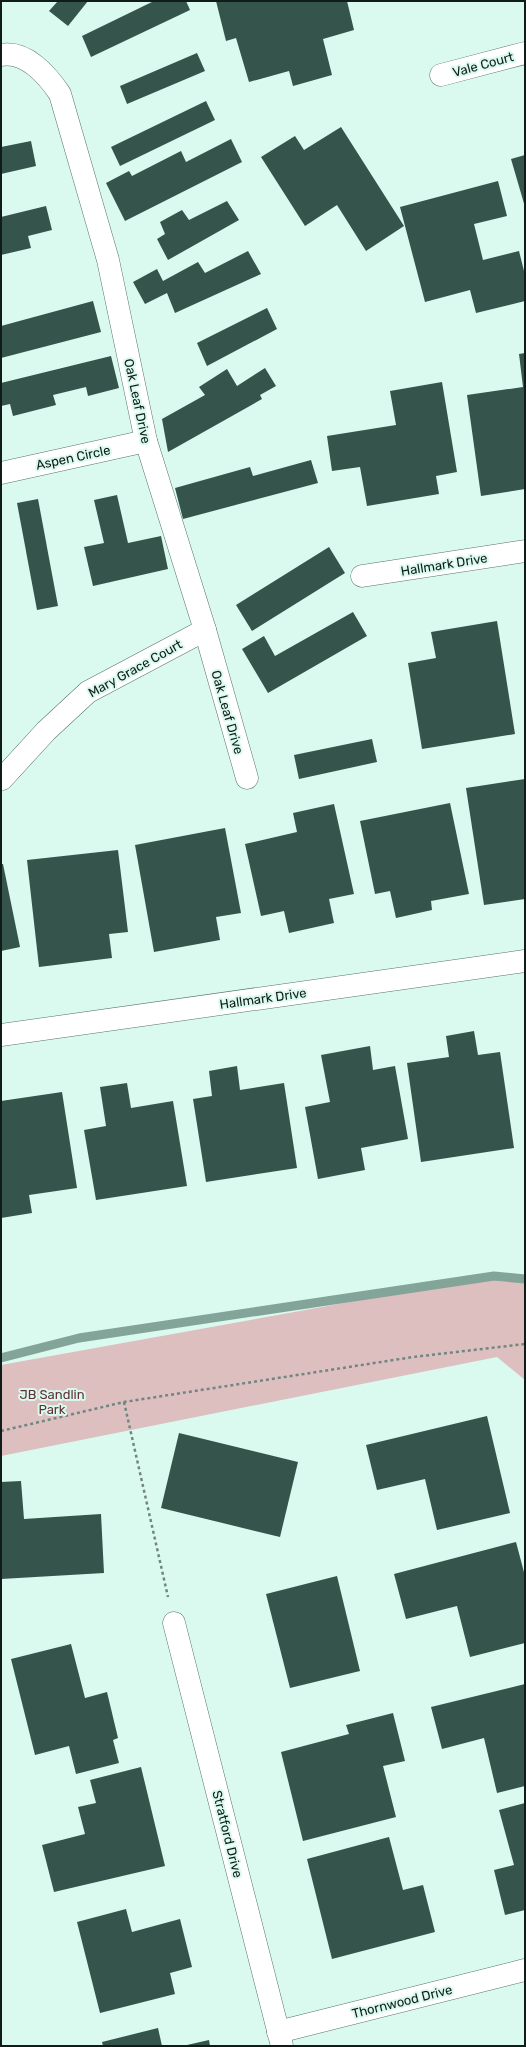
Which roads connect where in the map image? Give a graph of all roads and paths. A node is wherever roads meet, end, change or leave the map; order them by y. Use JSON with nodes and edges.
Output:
{"nodes":[{"id":1,"x":525,"y":53,"type":"edge"},
{"id":2,"x":1,"y":55,"type":"edge"},
{"id":3,"x":441,"y":76,"type":"dead end"},
{"id":4,"x":146,"y":441,"type":"junction"},
{"id":5,"x":1,"y":473,"type":"edge"},
{"id":6,"x":525,"y":551,"type":"edge"},
{"id":7,"x":362,"y":576,"type":"dead end"},
{"id":8,"x":205,"y":630,"type":"junction"},
{"id":9,"x":247,"y":778,"type":"dead end"},
{"id":10,"x":2,"y":779,"type":"edge"},
{"id":11,"x":525,"y":960,"type":"edge"},
{"id":12,"x":1,"y":1035,"type":"edge"},
{"id":13,"x":525,"y":1344,"type":"edge"},
{"id":14,"x":124,"y":1402,"type":"junction"},
{"id":15,"x":1,"y":1431,"type":"edge"},
{"id":16,"x":174,"y":1623,"type":"joint"},
{"id":17,"x":525,"y":1970,"type":"edge"},
{"id":18,"x":280,"y":2039,"type":"edge"}],
"edges":[{"from":1,"to":3,"type":"street","name":"Vale Court"},
{"from":2,"to":4,"type":"street","name":"Oak Leaf Drive"},
{"from":4,"to":5,"type":"street","name":"Aspen Circle"},
{"from":4,"to":8,"type":"street","name":"Oak Leaf Drive"},
{"from":6,"to":7,"type":"street","name":"Hallmark Drive"},
{"from":8,"to":9,"type":"street","name":"Oak Leaf Drive"},
{"from":8,"to":10,"type":"street","name":"Mary Grace Court"},
{"from":11,"to":12,"type":"street","name":"Hallmark Drive"},
{"from":13,"to":14,"type":"path"},
{"from":14,"to":15,"type":"path"},
{"from":14,"to":16,"type":"path"},
{"from":16,"to":18,"type":"street","name":"Stratford Drive"},
{"from":17,"to":18,"type":"street","name":"Thornwood Drive"}]}
